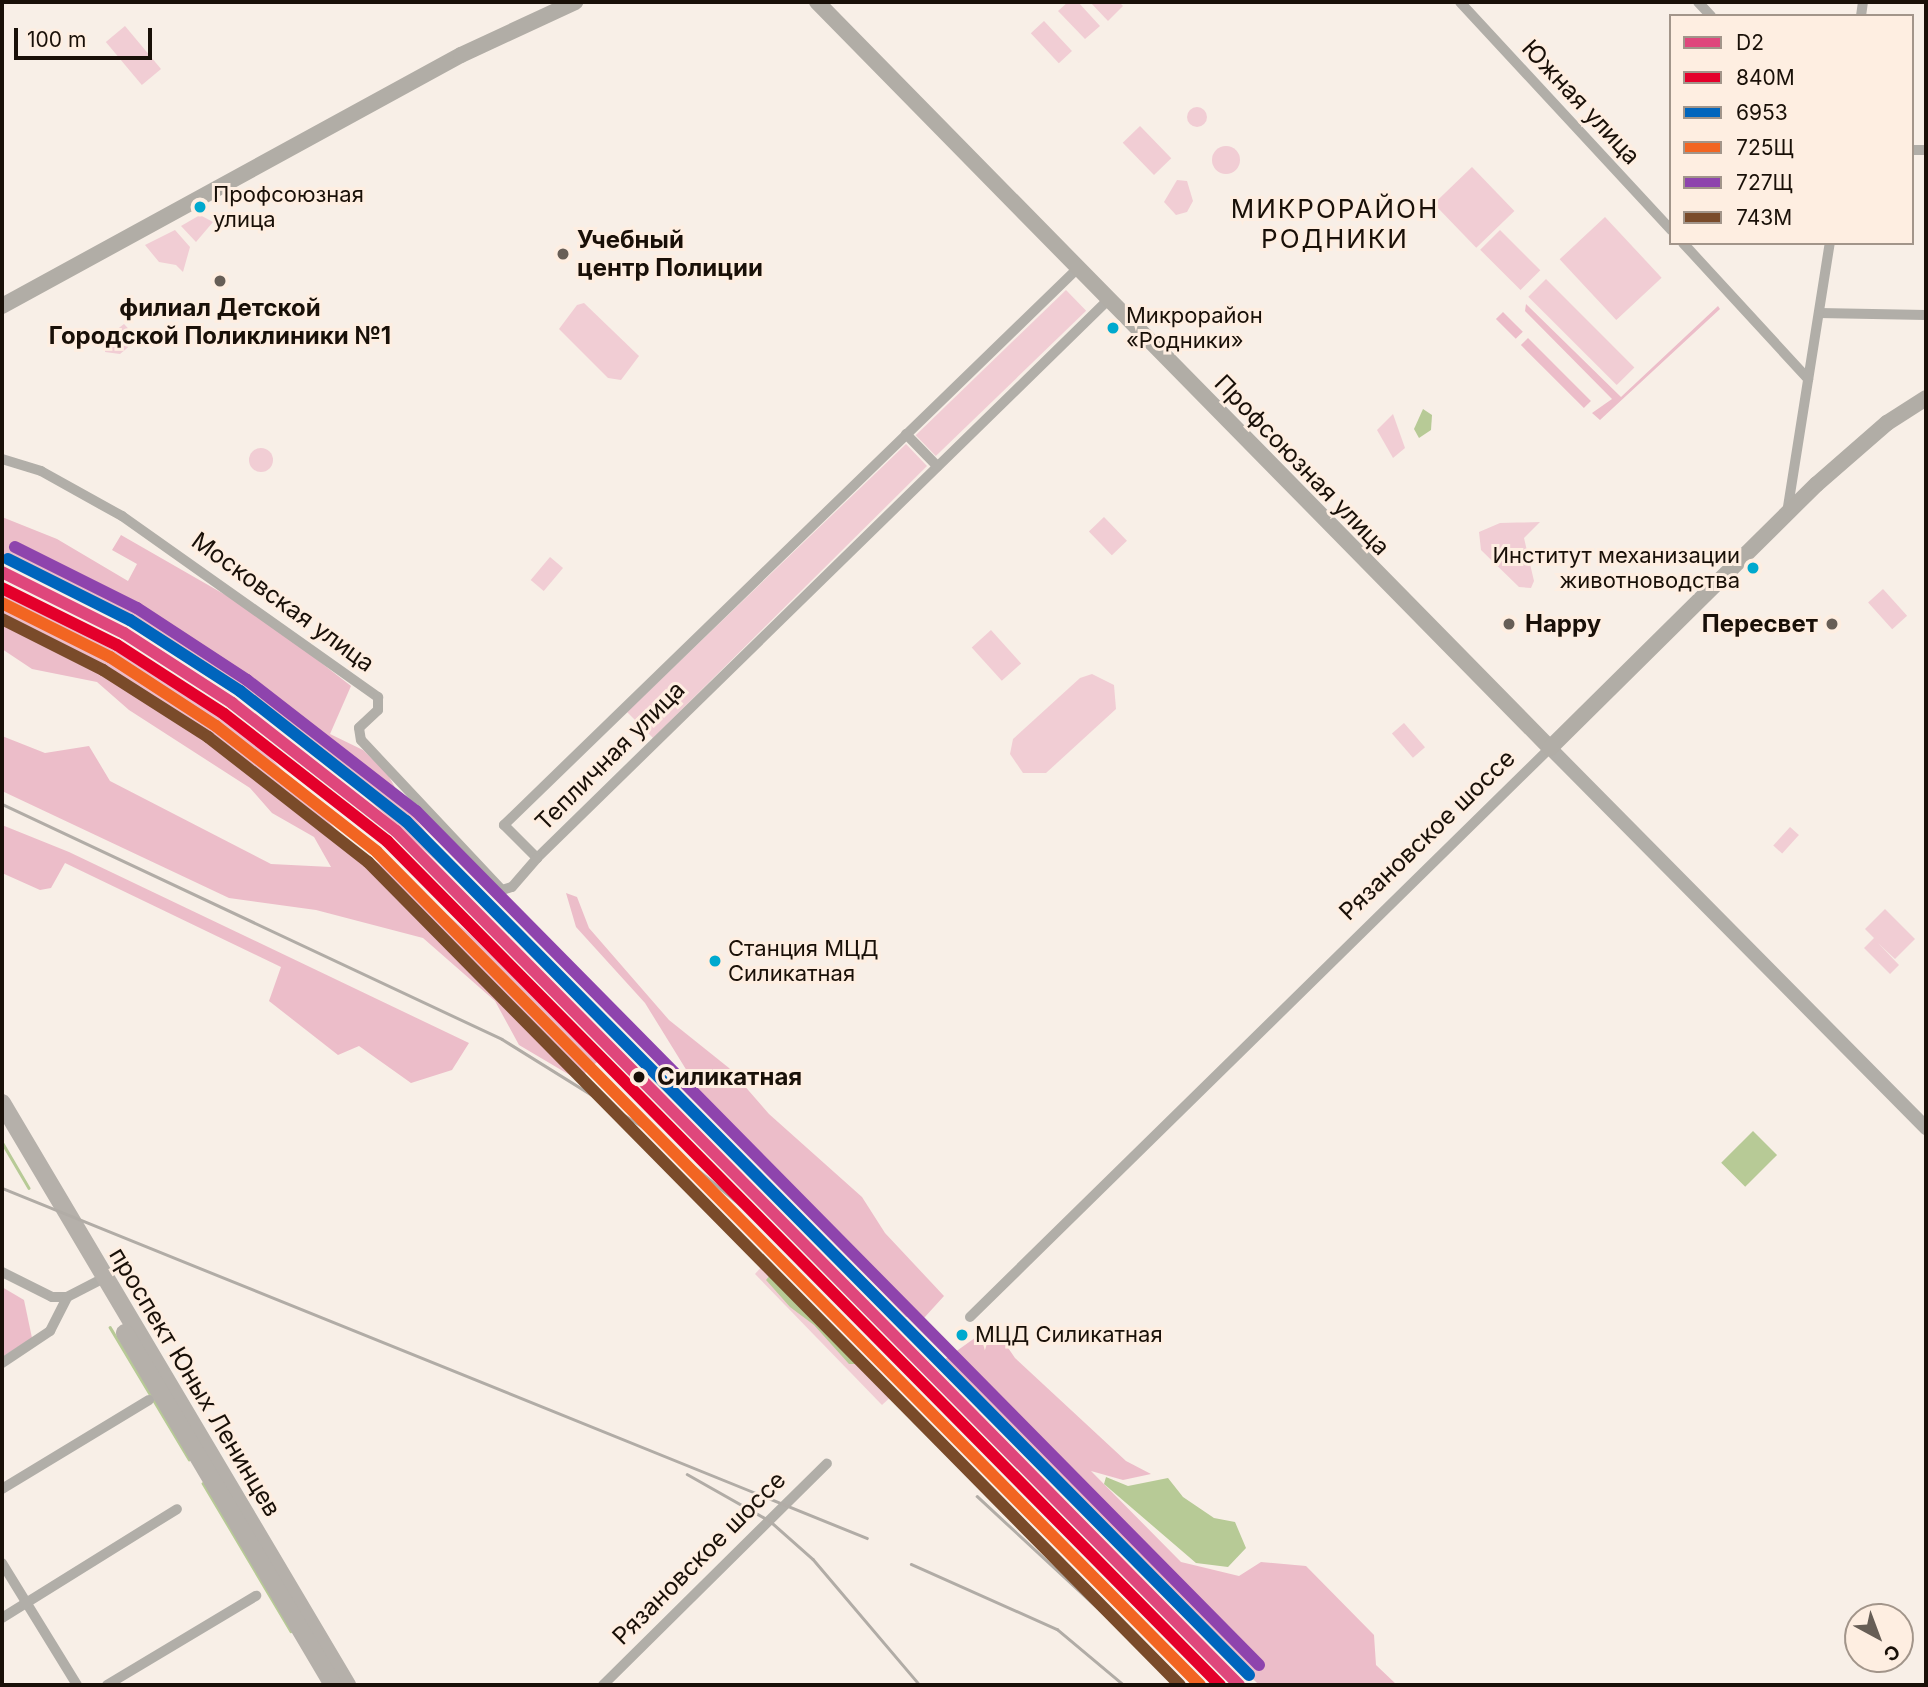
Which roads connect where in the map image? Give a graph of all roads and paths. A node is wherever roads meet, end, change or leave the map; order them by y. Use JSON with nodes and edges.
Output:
{"nodes":[{"id":1,"x":575,"y":2,"type":"edge"},
{"id":2,"x":817,"y":2,"type":"edge"},
{"id":3,"x":1460,"y":2,"type":"edge"},
{"id":4,"x":1669,"y":228,"type":"edge"},
{"id":5,"x":1685,"y":245,"type":"edge"},
{"id":6,"x":1830,"y":245,"type":"edge"},
{"id":7,"x":1078,"y":268,"type":"junction"},
{"id":8,"x":1109,"y":299,"type":"junction"},
{"id":9,"x":2,"y":306,"type":"edge"},
{"id":10,"x":1819,"y":313,"type":"junction"},
{"id":11,"x":1926,"y":315,"type":"edge"},
{"id":12,"x":1808,"y":379,"type":"junction"},
{"id":13,"x":1926,"y":398,"type":"edge"},
{"id":14,"x":906,"y":434,"type":"junction"},
{"id":15,"x":2,"y":459,"type":"edge"},
{"id":16,"x":937,"y":466,"type":"junction"},
{"id":17,"x":1787,"y":513,"type":"junction"},
{"id":18,"x":1550,"y":748,"type":"junction"},
{"id":19,"x":537,"y":858,"type":"junction"},
{"id":20,"x":2,"y":1103,"type":"edge"},
{"id":21,"x":2,"y":1126,"type":"edge"},
{"id":22,"x":1926,"y":1128,"type":"edge"},
{"id":23,"x":2,"y":1272,"type":"edge"},
{"id":24,"x":100,"y":1280,"type":"junction"},
{"id":25,"x":67,"y":1297,"type":"junction"},
{"id":26,"x":970,"y":1317,"type":"dead end"},
{"id":27,"x":2,"y":1363,"type":"edge"},
{"id":28,"x":149,"y":1399,"type":"dead end"},
{"id":29,"x":828,"y":1463,"type":"dead end"},
{"id":30,"x":2,"y":1489,"type":"edge"},
{"id":31,"x":177,"y":1509,"type":"dead end"},
{"id":32,"x":2,"y":1563,"type":"edge"},
{"id":33,"x":256,"y":1596,"type":"dead end"},
{"id":34,"x":26,"y":1604,"type":"junction"},
{"id":35,"x":2,"y":1618,"type":"edge"},
{"id":36,"x":615,"y":1681,"type":"edge"},
{"id":37,"x":77,"y":1685,"type":"edge"},
{"id":38,"x":107,"y":1685,"type":"edge"},
{"id":39,"x":333,"y":1685,"type":"edge"},
{"id":40,"x":347,"y":1685,"type":"edge"},
{"id":41,"x":603,"y":1685,"type":"edge"}],
"edges":[{"from":1,"to":9,"type":"main road"},
{"from":2,"to":7,"type":"main road","name":"Профсоюзная улица"},
{"from":3,"to":4,"type":"street","name":"Южная улица"},
{"from":5,"to":12,"type":"street"},
{"from":6,"to":10,"type":"street"},
{"from":7,"to":8,"type":"main road","name":"Профсоюзная улица"},
{"from":7,"to":14,"type":"street","name":"Тепличная улица"},
{"from":8,"to":16,"type":"street","name":"Тепличная улица"},
{"from":8,"to":18,"type":"main road","name":"Профсоюзная улица"},
{"from":10,"to":11,"type":"street"},
{"from":10,"to":12,"type":"street"},
{"from":12,"to":17,"type":"street"},
{"from":13,"to":17,"type":"main road","name":"Рязановское шоссе"},
{"from":14,"to":16,"type":"street"},
{"from":14,"to":19,"type":"street","name":"Тепличная улица"},
{"from":15,"to":19,"type":"street","name":"Московская улица"},
{"from":16,"to":19,"type":"street","name":"Тепличная улица"},
{"from":17,"to":18,"type":"main road","name":"Рязановское шоссе"},
{"from":18,"to":22,"type":"street"},
{"from":18,"to":26,"type":"street","name":"Рязановское шоссе"},
{"from":20,"to":24,"type":"main road","name":"проспект Юных Ленинцев"},
{"from":21,"to":24,"type":"main road","name":"проспект Юных Ленинцев"},
{"from":23,"to":25,"type":"street"},
{"from":24,"to":25,"type":"street"},
{"from":24,"to":39,"type":"main road","name":"проспект Юных Ленинцев"},
{"from":24,"to":40,"type":"main road","name":"проспект Юных Ленинцев"},
{"from":25,"to":27,"type":"street"},
{"from":28,"to":30,"type":"street"},
{"from":29,"to":36,"type":"street","name":"Рязановское шоссе"},
{"from":31,"to":34,"type":"street"},
{"from":32,"to":34,"type":"street"},
{"from":33,"to":38,"type":"street"},
{"from":34,"to":35,"type":"street"},
{"from":34,"to":37,"type":"street"},
{"from":36,"to":41,"type":"street","name":"Рязановское шоссе"}]}
